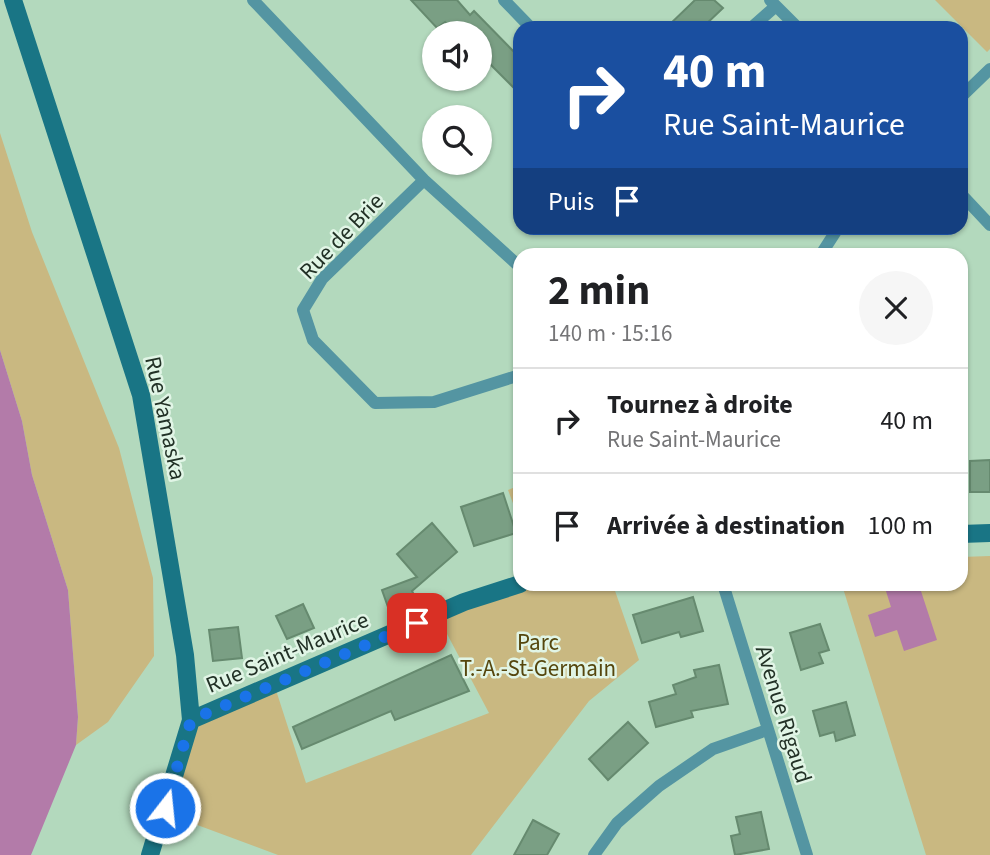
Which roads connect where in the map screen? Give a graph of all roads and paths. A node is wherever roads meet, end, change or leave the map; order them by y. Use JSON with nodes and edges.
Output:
{"nodes":[{"id":1,"x":13,"y":0,"type":"edge"},
{"id":2,"x":253,"y":0,"type":"edge"},
{"id":3,"x":504,"y":0,"type":"edge"},
{"id":4,"x":773,"y":3,"type":"edge"},
{"id":5,"x":524,"y":21,"type":"edge"},
{"id":6,"x":757,"y":21,"type":"edge"},
{"id":7,"x":791,"y":21,"type":"edge"},
{"id":8,"x":990,"y":69,"type":"edge"},
{"id":9,"x":968,"y":90,"type":"edge"},
{"id":10,"x":424,"y":180,"type":"junction"},
{"id":11,"x":968,"y":201,"type":"edge"},
{"id":12,"x":990,"y":225,"type":"edge"},
{"id":13,"x":513,"y":261,"type":"edge"},
{"id":14,"x":513,"y":376,"type":"edge"},
{"id":15,"x":990,"y":533,"type":"edge"},
{"id":16,"x":968,"y":534,"type":"edge"},
{"id":17,"x":513,"y":586,"type":"edge"},
{"id":18,"x":725,"y":591,"type":"edge"},
{"id":19,"x":191,"y":720,"type":"junction"},
{"id":20,"x":767,"y":730,"type":"junction"},
{"id":21,"x":150,"y":855,"type":"edge"},
{"id":22,"x":594,"y":855,"type":"edge"},
{"id":23,"x":807,"y":855,"type":"edge"}],
"edges":[{"from":1,"to":19,"type":"street","name":"Rue Yamaska"},
{"from":2,"to":10,"type":"street"},
{"from":3,"to":5,"type":"street"},
{"from":4,"to":6,"type":"street"},
{"from":4,"to":7,"type":"street"},
{"from":8,"to":9,"type":"street"},
{"from":10,"to":13,"type":"street"},
{"from":10,"to":14,"type":"street","name":"Rue de Brie"},
{"from":11,"to":12,"type":"street"},
{"from":15,"to":16,"type":"street"},
{"from":17,"to":19,"type":"street","name":"Rue Saint-Maurice"},
{"from":18,"to":20,"type":"street","name":"Avenue Rigaud"},
{"from":19,"to":21,"type":"street","name":"Rue Yamaska"},
{"from":20,"to":22,"type":"street"},
{"from":20,"to":23,"type":"street","name":"Avenue Rigaud"}]}
